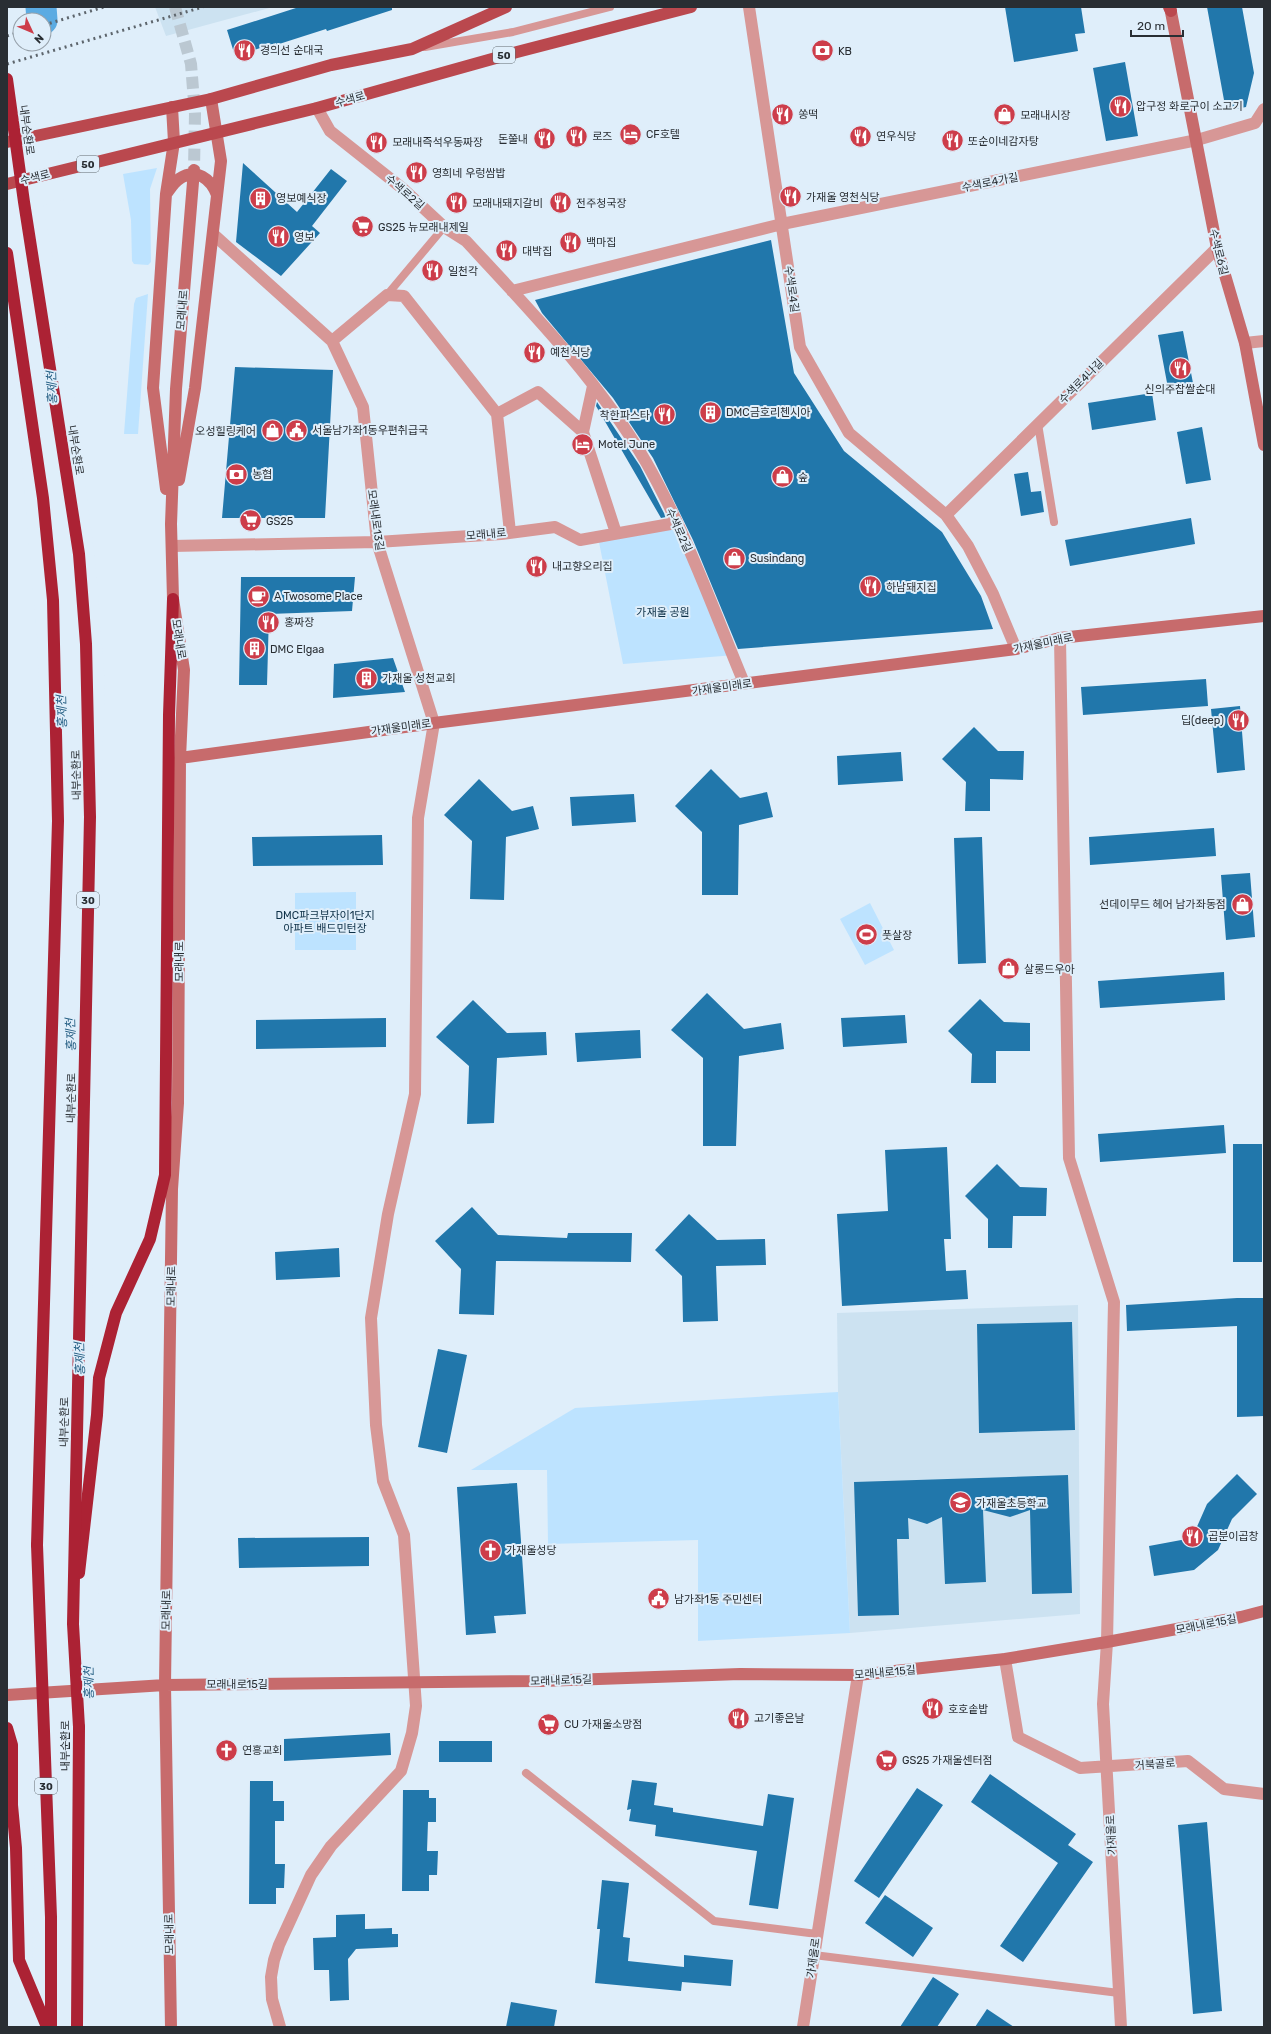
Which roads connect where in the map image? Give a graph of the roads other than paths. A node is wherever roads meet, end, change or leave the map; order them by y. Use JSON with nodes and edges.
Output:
{"nodes":[{"id":1,"x":506,"y":7,"type":"edge"},
{"id":2,"x":610,"y":7,"type":"edge"},
{"id":3,"x":670,"y":7,"type":"edge"},
{"id":4,"x":691,"y":7,"type":"edge"},
{"id":5,"x":749,"y":7,"type":"edge"},
{"id":6,"x":1170,"y":8,"type":"edge"},
{"id":7,"x":643,"y":19,"type":"junction"},
{"id":8,"x":412,"y":49,"type":"junction"},
{"id":9,"x":7,"y":80,"type":"edge"},
{"id":10,"x":211,"y":99,"type":"junction"},
{"id":11,"x":168,"y":108,"type":"junction"},
{"id":12,"x":317,"y":108,"type":"junction"},
{"id":13,"x":1264,"y":109,"type":"edge"},
{"id":14,"x":218,"y":134,"type":"junction"},
{"id":15,"x":1197,"y":140,"type":"junction"},
{"id":16,"x":7,"y":142,"type":"edge"},
{"id":17,"x":172,"y":143,"type":"junction"},
{"id":18,"x":194,"y":170,"type":"tunnel mouth"},
{"id":19,"x":7,"y":184,"type":"edge"},
{"id":20,"x":166,"y":194,"type":"junction"},
{"id":21,"x":217,"y":195,"type":"junction"},
{"id":22,"x":782,"y":224,"type":"junction"},
{"id":23,"x":444,"y":227,"type":"junction"},
{"id":24,"x":213,"y":234,"type":"junction"},
{"id":25,"x":1217,"y":248,"type":"junction"},
{"id":26,"x":7,"y":253,"type":"edge"},
{"id":27,"x":512,"y":291,"type":"junction"},
{"id":28,"x":387,"y":295,"type":"junction"},
{"id":29,"x":332,"y":341,"type":"junction"},
{"id":30,"x":1264,"y":341,"type":"edge"},
{"id":31,"x":1245,"y":343,"type":"junction"},
{"id":32,"x":593,"y":386,"type":"junction"},
{"id":33,"x":497,"y":414,"type":"junction"},
{"id":34,"x":1038,"y":424,"type":"junction"},
{"id":35,"x":583,"y":432,"type":"junction"},
{"id":36,"x":1264,"y":445,"type":"edge"},
{"id":37,"x":946,"y":515,"type":"junction"},
{"id":38,"x":1054,"y":522,"type":"dead end"},
{"id":39,"x":676,"y":523,"type":"junction"},
{"id":40,"x":171,"y":524,"type":"junction"},
{"id":41,"x":510,"y":532,"type":"junction"},
{"id":42,"x":616,"y":533,"type":"junction"},
{"id":43,"x":377,"y":542,"type":"junction"},
{"id":44,"x":172,"y":546,"type":"junction"},
{"id":45,"x":173,"y":599,"type":"junction"},
{"id":46,"x":1264,"y":616,"type":"edge"},
{"id":47,"x":1060,"y":638,"type":"junction"},
{"id":48,"x":1016,"y":649,"type":"junction"},
{"id":49,"x":744,"y":684,"type":"junction"},
{"id":50,"x":434,"y":723,"type":"junction"},
{"id":51,"x":180,"y":758,"type":"junction"},
{"id":52,"x":1264,"y":1611,"type":"edge"},
{"id":53,"x":73,"y":1624,"type":"junction"},
{"id":54,"x":1107,"y":1642,"type":"junction"},
{"id":55,"x":1005,"y":1660,"type":"junction"},
{"id":56,"x":858,"y":1675,"type":"junction"},
{"id":57,"x":414,"y":1682,"type":"junction"},
{"id":58,"x":165,"y":1685,"type":"junction"},
{"id":59,"x":7,"y":1695,"type":"edge"},
{"id":60,"x":7,"y":1728,"type":"edge"},
{"id":61,"x":1108,"y":1768,"type":"junction"},
{"id":62,"x":526,"y":1773,"type":"dead end"},
{"id":63,"x":1264,"y":1794,"type":"edge"},
{"id":64,"x":817,"y":1934,"type":"junction"},
{"id":65,"x":814,"y":1955,"type":"junction"},
{"id":66,"x":1119,"y":1993,"type":"junction"},
{"id":67,"x":47,"y":2027,"type":"edge"},
{"id":68,"x":51,"y":2027,"type":"edge"},
{"id":69,"x":77,"y":2027,"type":"edge"},
{"id":70,"x":171,"y":2027,"type":"edge"},
{"id":71,"x":280,"y":2027,"type":"edge"},
{"id":72,"x":803,"y":2027,"type":"edge"},
{"id":73,"x":1121,"y":2027,"type":"edge"}],
"edges":[{"from":1,"to":8,"type":"main road"},
{"from":2,"to":8,"type":"lane"},
{"from":3,"to":7,"type":"lane"},
{"from":4,"to":7,"type":"main road","name":"수색로","number":"50"},
{"from":5,"to":22,"type":"street","name":"수색로4길"},
{"from":6,"to":15,"type":"main road","name":"수색로6길"},
{"from":7,"to":12,"type":"main road","name":"수색로","number":"50"},
{"from":8,"to":10,"type":"main road"},
{"from":9,"to":53,"type":"highway","name":"내부순환로","number":"30","bridge":true},
{"from":10,"to":11,"type":"main road"},
{"from":10,"to":14,"type":"main road"},
{"from":11,"to":16,"type":"main road"},
{"from":11,"to":17,"type":"main road"},
{"from":12,"to":14,"type":"main road","name":"수색로","number":"50"},
{"from":12,"to":23,"type":"street","name":"수색로2길"},
{"from":13,"to":15,"type":"street"},
{"from":14,"to":17,"type":"main road","name":"수색로","number":"50"},
{"from":14,"to":21,"type":"main road"},
{"from":15,"to":22,"type":"street","name":"수색로4가길"},
{"from":15,"to":25,"type":"main road","name":"수색로6길"},
{"from":17,"to":19,"type":"main road","name":"수색로","number":"50"},
{"from":17,"to":20,"type":"main road"},
{"from":18,"to":40,"type":"main road","name":"모래내로"},
{"from":20,"to":21,"type":"main road"},
{"from":20,"to":40,"type":"main road"},
{"from":21,"to":24,"type":"main road"},
{"from":22,"to":27,"type":"street"},
{"from":22,"to":37,"type":"street","name":"수색로4길"},
{"from":23,"to":27,"type":"street","name":"수색로2길"},
{"from":23,"to":28,"type":"lane"},
{"from":24,"to":29,"type":"street","name":"모래내로13길"},
{"from":24,"to":40,"type":"main road"},
{"from":25,"to":31,"type":"main road","name":"수색로6길"},
{"from":25,"to":34,"type":"street","name":"수색로4나길"},
{"from":26,"to":68,"type":"highway","name":"내부순환로","number":"30","bridge":true},
{"from":27,"to":32,"type":"street","name":"수색로2길"},
{"from":28,"to":29,"type":"street"},
{"from":28,"to":33,"type":"street"},
{"from":29,"to":43,"type":"street","name":"모래내로13길"},
{"from":30,"to":31,"type":"street"},
{"from":31,"to":36,"type":"main road"},
{"from":32,"to":35,"type":"street"},
{"from":32,"to":39,"type":"street","name":"수색로2길"},
{"from":33,"to":35,"type":"street"},
{"from":33,"to":41,"type":"street"},
{"from":34,"to":37,"type":"street","name":"수색로4나길"},
{"from":34,"to":38,"type":"lane"},
{"from":35,"to":42,"type":"street"},
{"from":37,"to":48,"type":"street","name":"수색로4길"},
{"from":39,"to":42,"type":"street","name":"모래내로"},
{"from":39,"to":49,"type":"street","name":"수색로2길"},
{"from":40,"to":44,"type":"main road","name":"모래내로"},
{"from":41,"to":42,"type":"street","name":"모래내로"},
{"from":41,"to":43,"type":"street","name":"모래내로"},
{"from":43,"to":44,"type":"street","name":"모래내로"},
{"from":43,"to":50,"type":"street","name":"모래내로13길"},
{"from":44,"to":45,"type":"main road","name":"모래내로"},
{"from":45,"to":51,"type":"main road","name":"모래내로"},
{"from":45,"to":53,"type":"highway","bridge":true},
{"from":46,"to":47,"type":"main road","name":"가재울미래로"},
{"from":47,"to":48,"type":"main road","name":"가재울미래로"},
{"from":47,"to":54,"type":"street","name":"가재울로"},
{"from":48,"to":49,"type":"main road","name":"가재울미래로"},
{"from":49,"to":50,"type":"main road","name":"가재울미래로"},
{"from":50,"to":51,"type":"main road","name":"가재울미래로"},
{"from":50,"to":57,"type":"street"},
{"from":51,"to":58,"type":"main road","name":"모래내로"},
{"from":52,"to":54,"type":"main road","name":"모래내로15길"},
{"from":53,"to":69,"type":"highway","name":"내부순환로","number":"30","bridge":true},
{"from":54,"to":55,"type":"main road","name":"모래내로15길"},
{"from":54,"to":61,"type":"street","name":"가재울로"},
{"from":55,"to":56,"type":"main road","name":"모래내로15길"},
{"from":55,"to":61,"type":"street"},
{"from":56,"to":57,"type":"main road","name":"모래내로15길"},
{"from":56,"to":64,"type":"street","name":"가재울로"},
{"from":57,"to":58,"type":"main road","name":"모래내로15길"},
{"from":57,"to":71,"type":"street"},
{"from":58,"to":59,"type":"main road","name":"모래내로15길","bridge":true},
{"from":58,"to":70,"type":"main road","name":"모래내로"},
{"from":60,"to":67,"type":"highway"},
{"from":61,"to":63,"type":"street","name":"거북골로"},
{"from":61,"to":66,"type":"street","name":"가재울로"},
{"from":62,"to":64,"type":"lane"},
{"from":64,"to":65,"type":"street","name":"가재울로"},
{"from":65,"to":66,"type":"lane"},
{"from":65,"to":72,"type":"street","name":"가재울로"},
{"from":66,"to":73,"type":"street","name":"가재울로"}]}
